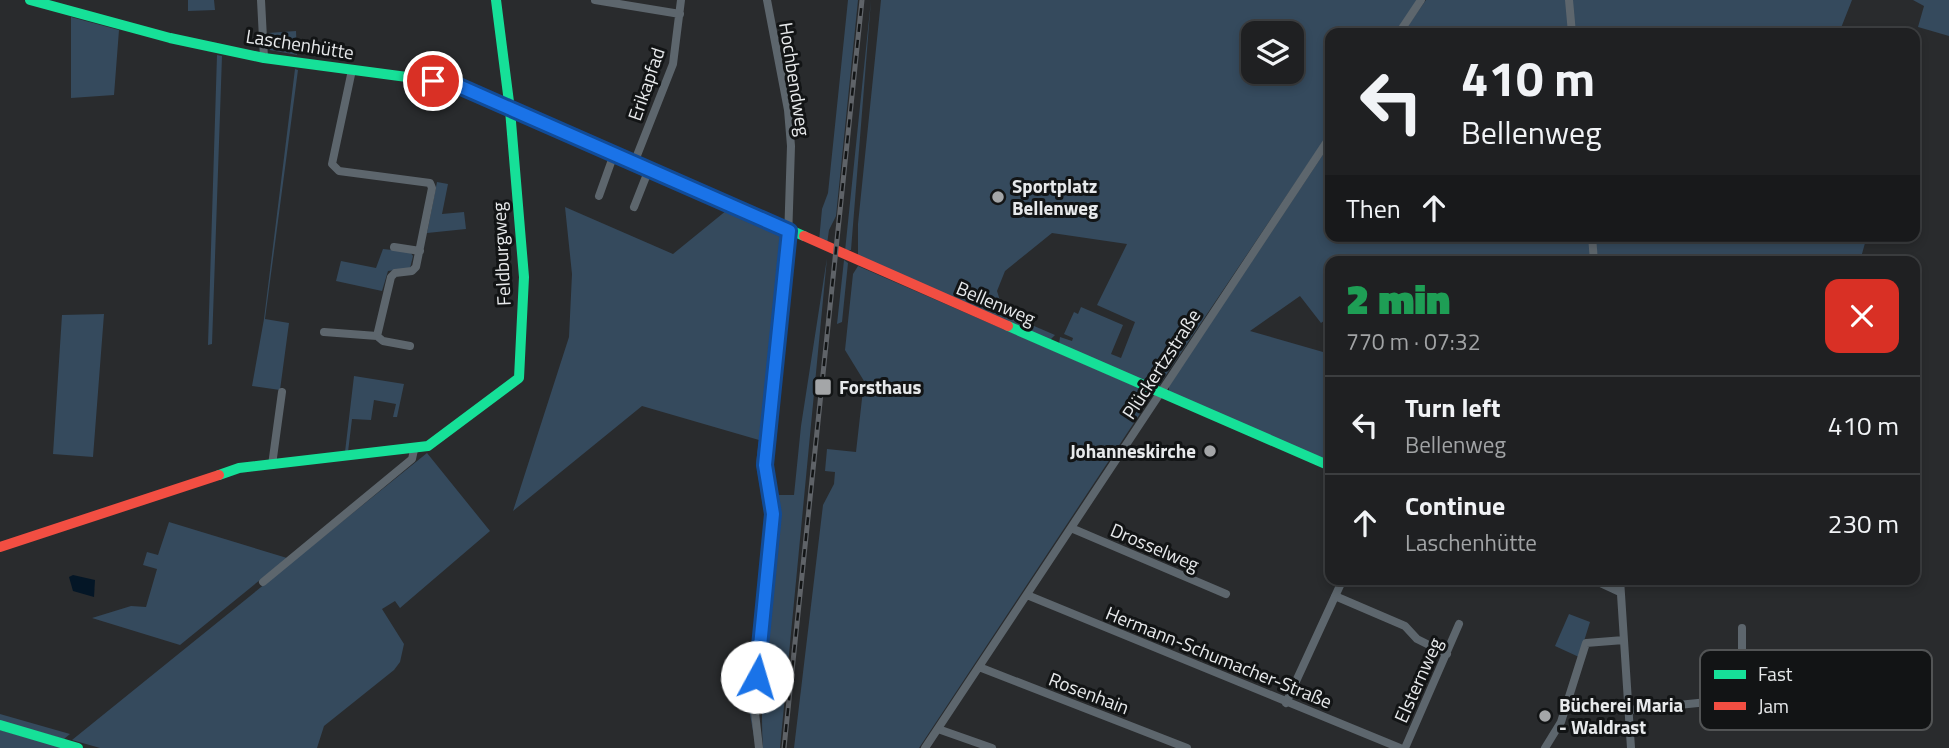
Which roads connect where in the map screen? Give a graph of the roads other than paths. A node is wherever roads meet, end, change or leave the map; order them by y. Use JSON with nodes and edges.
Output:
{"nodes":[{"id":1,"x":30,"y":0,"type":"edge"},
{"id":2,"x":261,"y":0,"type":"edge"},
{"id":3,"x":496,"y":0,"type":"edge"},
{"id":4,"x":595,"y":0,"type":"edge"},
{"id":5,"x":681,"y":0,"type":"edge"},
{"id":6,"x":767,"y":0,"type":"edge"},
{"id":7,"x":1421,"y":0,"type":"edge"},
{"id":8,"x":1569,"y":0,"type":"edge"},
{"id":9,"x":680,"y":14,"type":"junction"},
{"id":10,"x":1402,"y":28,"type":"edge"},
{"id":11,"x":1572,"y":28,"type":"edge"},
{"id":12,"x":264,"y":58,"type":"junction"},
{"id":13,"x":352,"y":70,"type":"junction"},
{"id":14,"x":510,"y":110,"type":"junction"},
{"id":15,"x":561,"y":131,"type":"joint"},
{"id":16,"x":1325,"y":145,"type":"edge"},
{"id":17,"x":614,"y":154,"type":"junction"},
{"id":18,"x":634,"y":163,"type":"junction"},
{"id":19,"x":649,"y":169,"type":"junction"},
{"id":20,"x":599,"y":196,"type":"dead end"},
{"id":21,"x":634,"y":207,"type":"dead end"},
{"id":22,"x":789,"y":231,"type":"junction"},
{"id":23,"x":394,"y":247,"type":"dead end"},
{"id":24,"x":420,"y":251,"type":"junction"},
{"id":25,"x":324,"y":332,"type":"dead end"},
{"id":26,"x":377,"y":336,"type":"junction"},
{"id":27,"x":410,"y":346,"type":"dead end"},
{"id":28,"x":282,"y":391,"type":"dead end"},
{"id":29,"x":1161,"y":393,"type":"junction"},
{"id":30,"x":414,"y":450,"type":"junction"},
{"id":31,"x":1325,"y":464,"type":"edge"},
{"id":32,"x":272,"y":465,"type":"junction"},
{"id":33,"x":1072,"y":528,"type":"junction"},
{"id":34,"x":0,"y":547,"type":"edge"},
{"id":35,"x":263,"y":582,"type":"dead end"},
{"id":36,"x":1340,"y":585,"type":"edge"},
{"id":37,"x":1605,"y":585,"type":"edge"},
{"id":38,"x":1620,"y":585,"type":"edge"},
{"id":39,"x":1620,"y":592,"type":"junction"},
{"id":40,"x":1027,"y":594,"type":"junction"},
{"id":41,"x":1226,"y":594,"type":"dead end"},
{"id":42,"x":1335,"y":596,"type":"junction"},
{"id":43,"x":1459,"y":624,"type":"dead end"},
{"id":44,"x":1742,"y":628,"type":"dead end"},
{"id":45,"x":1624,"y":640,"type":"junction"},
{"id":46,"x":1742,"y":650,"type":"edge"},
{"id":47,"x":1447,"y":654,"type":"junction"},
{"id":48,"x":979,"y":667,"type":"junction"},
{"id":49,"x":1286,"y":704,"type":"junction"},
{"id":50,"x":1700,"y":704,"type":"edge"},
{"id":51,"x":1629,"y":710,"type":"junction"},
{"id":52,"x":0,"y":725,"type":"edge"},
{"id":53,"x":938,"y":729,"type":"junction"},
{"id":54,"x":78,"y":748,"type":"edge"},
{"id":55,"x":759,"y":748,"type":"edge"},
{"id":56,"x":925,"y":748,"type":"edge"},
{"id":57,"x":992,"y":748,"type":"edge"},
{"id":58,"x":1187,"y":748,"type":"edge"},
{"id":59,"x":1399,"y":748,"type":"edge"},
{"id":60,"x":1405,"y":748,"type":"edge"},
{"id":61,"x":1545,"y":748,"type":"edge"},
{"id":62,"x":1631,"y":748,"type":"edge"}],
"edges":[{"from":1,"to":12,"type":"street","name":"Laschenhütte"},
{"from":2,"to":12,"type":"street"},
{"from":3,"to":14,"type":"street","name":"Feldburgweg"},
{"from":4,"to":9,"type":"street"},
{"from":5,"to":9,"type":"street","name":"Erikapfad"},
{"from":6,"to":22,"type":"street","name":"Hochbendweg"},
{"from":7,"to":10,"type":"street"},
{"from":8,"to":11,"type":"street"},
{"from":9,"to":18,"type":"street","name":"Erikapfad"},
{"from":12,"to":13,"type":"street","name":"Laschenhütte"},
{"from":13,"to":14,"type":"street","name":"Laschenhütte"},
{"from":13,"to":24,"type":"street"},
{"from":14,"to":15,"type":"street","name":"Laschenhütte"},
{"from":14,"to":30,"type":"street","name":"Feldburgweg"},
{"from":15,"to":17,"type":"street","name":"Bellenweg"},
{"from":16,"to":29,"type":"street","name":"Plückertzstraße"},
{"from":17,"to":18,"type":"street","name":"Bellenweg"},
{"from":17,"to":20,"type":"street"},
{"from":18,"to":19,"type":"street","name":"Bellenweg"},
{"from":19,"to":21,"type":"street"},
{"from":19,"to":22,"type":"street","name":"Bellenweg"},
{"from":22,"to":29,"type":"street","name":"Bellenweg"},
{"from":22,"to":55,"type":"street","name":"Hochbendweg"},
{"from":23,"to":24,"type":"street"},
{"from":24,"to":26,"type":"street"},
{"from":25,"to":26,"type":"street"},
{"from":26,"to":27,"type":"street"},
{"from":28,"to":32,"type":"street"},
{"from":29,"to":31,"type":"street","name":"Bellenweg"},
{"from":29,"to":33,"type":"street","name":"Plückertzstraße"},
{"from":30,"to":32,"type":"street","name":"Feldburgweg"},
{"from":30,"to":35,"type":"street","name":"Feldburgweg"},
{"from":32,"to":34,"type":"street","name":"Feldburgweg"},
{"from":33,"to":40,"type":"street","name":"Plückertzstraße"},
{"from":33,"to":41,"type":"street","name":"Drosselweg"},
{"from":36,"to":42,"type":"street"},
{"from":37,"to":39,"type":"street"},
{"from":38,"to":39,"type":"street"},
{"from":39,"to":45,"type":"street"},
{"from":40,"to":48,"type":"street","name":"Plückertzstraße"},
{"from":40,"to":49,"type":"street","name":"Hermann-Schumacher-Straße"},
{"from":42,"to":47,"type":"street"},
{"from":42,"to":49,"type":"street"},
{"from":43,"to":47,"type":"street","name":"Elsternweg"},
{"from":44,"to":46,"type":"street"},
{"from":45,"to":51,"type":"street"},
{"from":45,"to":61,"type":"street"},
{"from":47,"to":60,"type":"street","name":"Elsternweg"},
{"from":48,"to":53,"type":"street","name":"Plückertzstraße"},
{"from":48,"to":58,"type":"street","name":"Rosenhain"},
{"from":49,"to":59,"type":"street","name":"Hermann-Schumacher-Straße"},
{"from":50,"to":51,"type":"street"},
{"from":51,"to":62,"type":"street"},
{"from":52,"to":54,"type":"street"},
{"from":53,"to":56,"type":"street","name":"Plückertzstraße"},
{"from":53,"to":57,"type":"street"}]}
